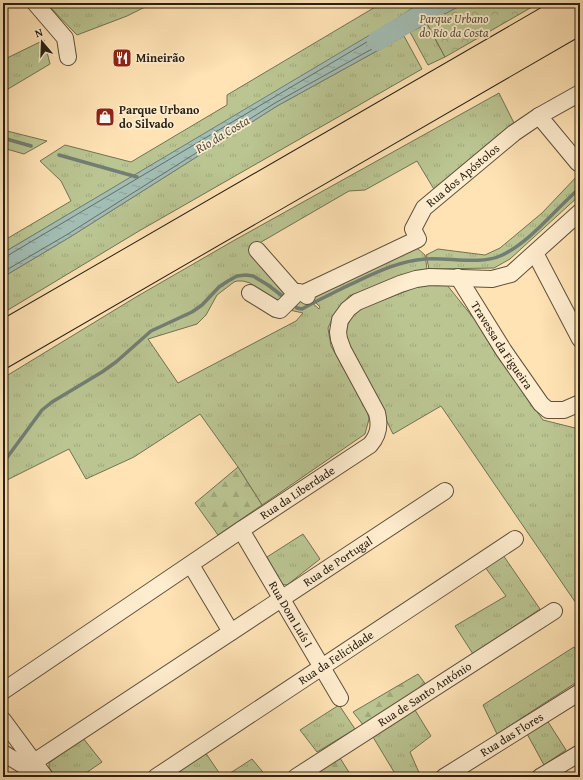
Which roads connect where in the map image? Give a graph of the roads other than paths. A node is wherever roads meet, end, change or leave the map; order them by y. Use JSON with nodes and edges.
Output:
{"nodes":[{"id":1,"x":35,"y":3,"type":"edge"},
{"id":2,"x":572,"y":3,"type":"edge"},
{"id":3,"x":580,"y":23,"type":"edge"},
{"id":4,"x":68,"y":57,"type":"dead end"},
{"id":5,"x":580,"y":93,"type":"edge"},
{"id":6,"x":539,"y":116,"type":"junction"},
{"id":7,"x":578,"y":163,"type":"dead end"},
{"id":8,"x":580,"y":212,"type":"edge"},
{"id":9,"x":257,"y":250,"type":"dead end"},
{"id":10,"x":535,"y":253,"type":"junction"},
{"id":11,"x":458,"y":277,"type":"junction"},
{"id":12,"x":250,"y":293,"type":"dead end"},
{"id":13,"x":297,"y":297,"type":"junction"},
{"id":14,"x":3,"y":332,"type":"edge"},
{"id":15,"x":580,"y":339,"type":"edge"},
{"id":16,"x":3,"y":357,"type":"edge"},
{"id":17,"x":580,"y":403,"type":"edge"},
{"id":18,"x":445,"y":491,"type":"dead end"},
{"id":19,"x":241,"y":530,"type":"junction"},
{"id":20,"x":515,"y":539,"type":"dead end"},
{"id":21,"x":191,"y":565,"type":"junction"},
{"id":22,"x":282,"y":599,"type":"junction"},
{"id":23,"x":554,"y":611,"type":"dead end"},
{"id":24,"x":231,"y":632,"type":"junction"},
{"id":25,"x":322,"y":667,"type":"junction"},
{"id":26,"x":3,"y":691,"type":"edge"},
{"id":27,"x":580,"y":692,"type":"edge"},
{"id":28,"x":340,"y":698,"type":"dead end"},
{"id":29,"x":3,"y":720,"type":"edge"},
{"id":30,"x":3,"y":753,"type":"edge"},
{"id":31,"x":580,"y":753,"type":"edge"},
{"id":32,"x":34,"y":762,"type":"junction"},
{"id":33,"x":44,"y":777,"type":"edge"},
{"id":34,"x":156,"y":777,"type":"edge"},
{"id":35,"x":296,"y":777,"type":"edge"},
{"id":36,"x":444,"y":777,"type":"edge"},
{"id":37,"x":540,"y":777,"type":"edge"}],
"edges":[{"from":1,"to":4,"type":"street"},
{"from":2,"to":14,"type":"highway"},
{"from":3,"to":16,"type":"highway"},
{"from":5,"to":6,"type":"street","name":"Rua dos Apóstolos"},
{"from":6,"to":7,"type":"street"},
{"from":6,"to":13,"type":"street","name":"Rua dos Apóstolos"},
{"from":8,"to":10,"type":"street","name":"Rua da Liberdade"},
{"from":9,"to":13,"type":"street"},
{"from":10,"to":11,"type":"street","name":"Rua da Liberdade"},
{"from":10,"to":15,"type":"street"},
{"from":11,"to":17,"type":"street","name":"Travessa da Figueira"},
{"from":11,"to":19,"type":"street","name":"Rua da Liberdade"},
{"from":12,"to":13,"type":"street"},
{"from":18,"to":22,"type":"street","name":"Rua de Portugal"},
{"from":19,"to":21,"type":"street","name":"Rua da Liberdade"},
{"from":19,"to":22,"type":"street","name":"Rua Dom Luís I"},
{"from":20,"to":25,"type":"street","name":"Rua da Felicidade"},
{"from":21,"to":24,"type":"street"},
{"from":21,"to":26,"type":"street","name":"Rua da Liberdade"},
{"from":22,"to":24,"type":"street","name":"Rua de Portugal"},
{"from":22,"to":25,"type":"street","name":"Rua Dom Luís I"},
{"from":23,"to":35,"type":"street","name":"Rua de Santo António"},
{"from":24,"to":32,"type":"street","name":"Rua de Portugal"},
{"from":25,"to":28,"type":"street","name":"Rua Dom Luís I"},
{"from":25,"to":34,"type":"street","name":"Rua da Felicidade"},
{"from":27,"to":36,"type":"street","name":"Rua das Flores"},
{"from":29,"to":32,"type":"street"},
{"from":30,"to":33,"type":"street"},
{"from":31,"to":37,"type":"street"},
{"from":32,"to":33,"type":"street"}]}
